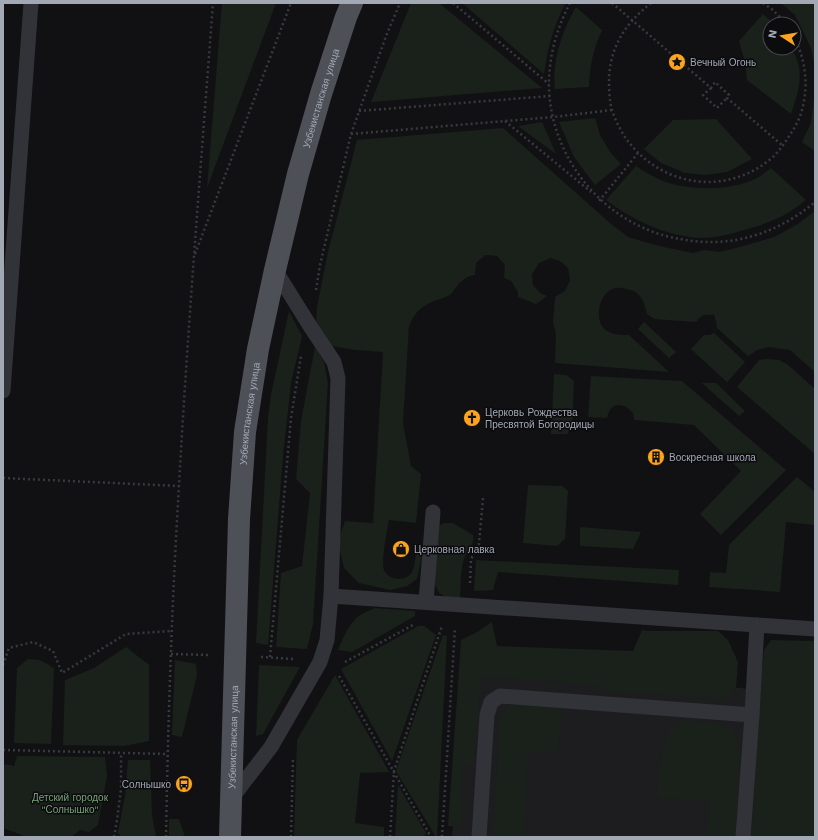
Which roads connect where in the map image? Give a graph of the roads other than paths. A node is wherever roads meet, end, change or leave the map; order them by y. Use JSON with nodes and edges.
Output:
{"nodes":[{"id":1,"x":31,"y":3,"type":"edge"},
{"id":2,"x":352,"y":3,"type":"edge"},
{"id":3,"x":274,"y":270,"type":"junction"},
{"id":4,"x":3,"y":391,"type":"edge"},
{"id":5,"x":433,"y":512,"type":"dead end"},
{"id":6,"x":331,"y":596,"type":"junction"},
{"id":7,"x":426,"y":602,"type":"junction"},
{"id":8,"x":756,"y":625,"type":"junction"},
{"id":9,"x":815,"y":629,"type":"edge"},
{"id":10,"x":752,"y":715,"type":"junction"},
{"id":11,"x":231,"y":799,"type":"junction"},
{"id":12,"x":230,"y":837,"type":"edge"},
{"id":13,"x":479,"y":837,"type":"edge"},
{"id":14,"x":743,"y":837,"type":"edge"}],
"edges":[{"from":1,"to":4,"type":"lane"},
{"from":2,"to":3,"type":"main road","name":"Узбекистанская улица"},
{"from":3,"to":6,"type":"lane"},
{"from":3,"to":11,"type":"main road","name":"Узбекистанская улица"},
{"from":5,"to":7,"type":"lane"},
{"from":6,"to":7,"type":"lane"},
{"from":6,"to":11,"type":"lane"},
{"from":7,"to":8,"type":"lane"},
{"from":8,"to":9,"type":"lane"},
{"from":8,"to":10,"type":"lane"},
{"from":10,"to":13,"type":"lane"},
{"from":10,"to":14,"type":"lane"},
{"from":11,"to":12,"type":"main road","name":"Узбекистанская улица"}]}
